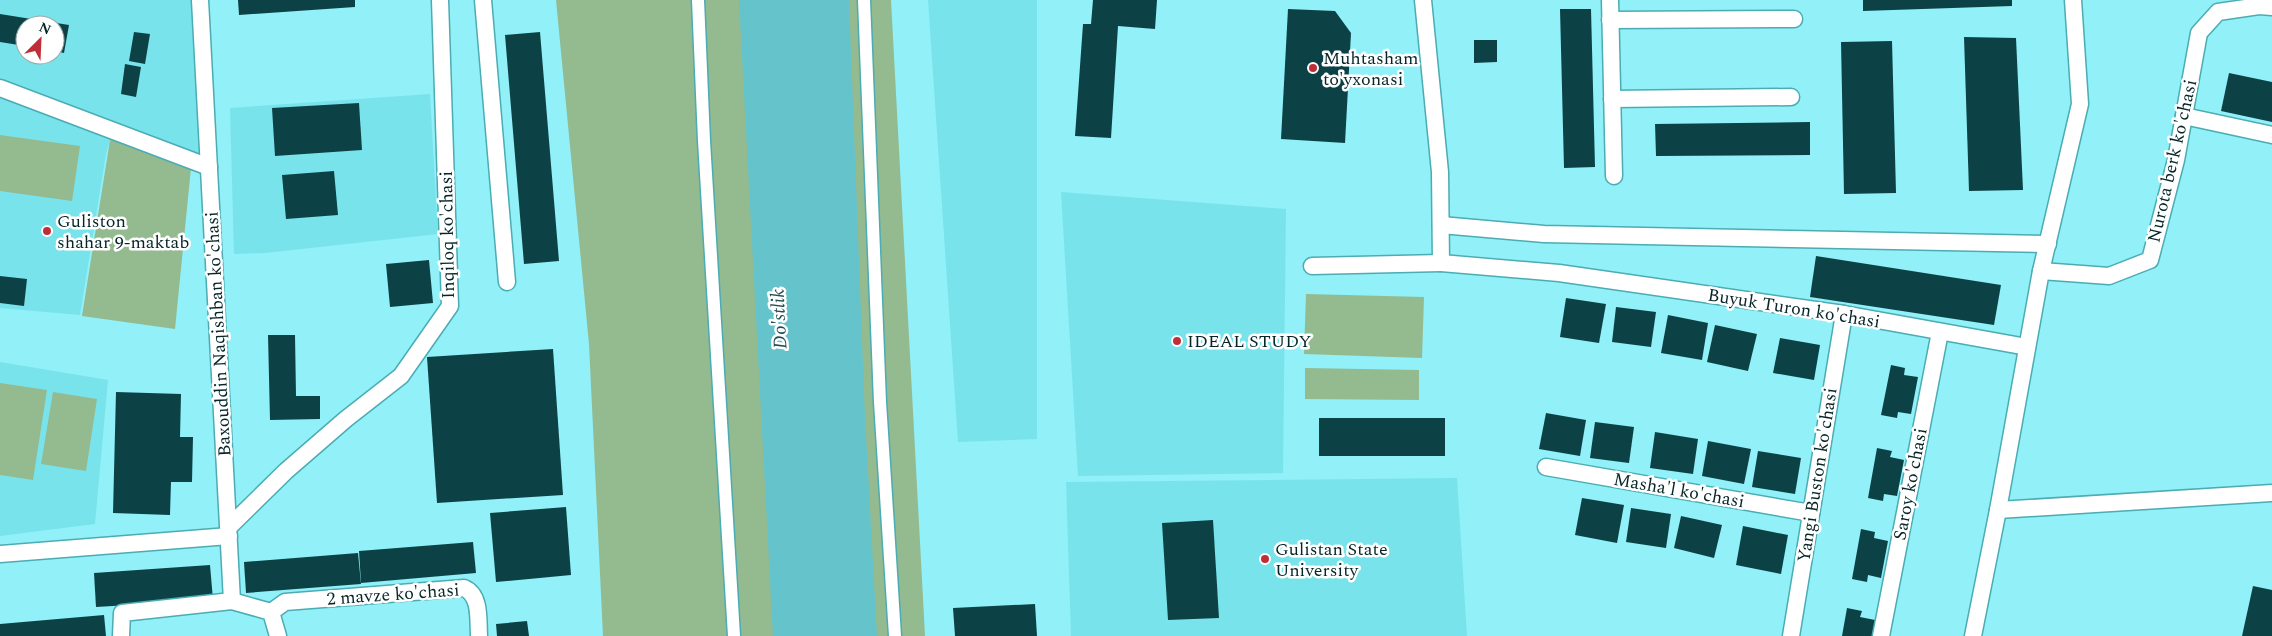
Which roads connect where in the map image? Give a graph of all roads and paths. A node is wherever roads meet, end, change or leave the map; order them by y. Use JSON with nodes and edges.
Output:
{"nodes":[{"id":1,"x":200,"y":0,"type":"edge"},
{"id":2,"x":440,"y":0,"type":"edge"},
{"id":3,"x":483,"y":0,"type":"edge"},
{"id":4,"x":698,"y":0,"type":"edge"},
{"id":5,"x":864,"y":0,"type":"edge"},
{"id":6,"x":1423,"y":0,"type":"edge"},
{"id":7,"x":1610,"y":0,"type":"edge"},
{"id":8,"x":2073,"y":0,"type":"edge"},
{"id":9,"x":2272,"y":7,"type":"edge"},
{"id":10,"x":1794,"y":18,"type":"dead end"},
{"id":11,"x":1610,"y":20,"type":"junction"},
{"id":12,"x":0,"y":88,"type":"edge"},
{"id":13,"x":1792,"y":97,"type":"dead end"},
{"id":14,"x":1612,"y":99,"type":"junction"},
{"id":15,"x":2184,"y":116,"type":"junction"},
{"id":16,"x":2272,"y":135,"type":"edge"},
{"id":17,"x":209,"y":167,"type":"junction"},
{"id":18,"x":1614,"y":176,"type":"dead end"},
{"id":19,"x":1441,"y":225,"type":"junction"},
{"id":20,"x":2048,"y":244,"type":"junction"},
{"id":21,"x":1442,"y":263,"type":"junction"},
{"id":22,"x":1312,"y":266,"type":"dead end"},
{"id":23,"x":2041,"y":271,"type":"junction"},
{"id":24,"x":507,"y":282,"type":"dead end"},
{"id":25,"x":1844,"y":314,"type":"junction"},
{"id":26,"x":1940,"y":332,"type":"junction"},
{"id":27,"x":2027,"y":348,"type":"junction"},
{"id":28,"x":1546,"y":467,"type":"dead end"},
{"id":29,"x":2272,"y":493,"type":"edge"},
{"id":30,"x":1998,"y":510,"type":"junction"},
{"id":31,"x":1811,"y":513,"type":"junction"},
{"id":32,"x":229,"y":532,"type":"junction"},
{"id":33,"x":0,"y":554,"type":"edge"},
{"id":34,"x":232,"y":601,"type":"junction"},
{"id":35,"x":271,"y":612,"type":"junction"},
{"id":36,"x":121,"y":636,"type":"edge"},
{"id":37,"x":278,"y":636,"type":"edge"},
{"id":38,"x":479,"y":636,"type":"edge"},
{"id":39,"x":734,"y":636,"type":"edge"},
{"id":40,"x":895,"y":636,"type":"edge"},
{"id":41,"x":1791,"y":636,"type":"edge"},
{"id":42,"x":1881,"y":636,"type":"edge"},
{"id":43,"x":1973,"y":636,"type":"edge"}],
"edges":[{"from":1,"to":17,"type":"street","name":"Baxouddin Naqishban ko'chasi"},
{"from":2,"to":32,"type":"street","name":"Inqiloq ko'chasi"},
{"from":3,"to":24,"type":"street"},
{"from":4,"to":39,"type":"street"},
{"from":5,"to":40,"type":"street"},
{"from":6,"to":19,"type":"street"},
{"from":7,"to":11,"type":"street"},
{"from":8,"to":20,"type":"street"},
{"from":9,"to":15,"type":"street","name":"Nurota berk ko'chasi"},
{"from":10,"to":11,"type":"street"},
{"from":11,"to":14,"type":"street"},
{"from":12,"to":17,"type":"street"},
{"from":13,"to":14,"type":"street"},
{"from":14,"to":18,"type":"street"},
{"from":15,"to":16,"type":"street"},
{"from":15,"to":23,"type":"street","name":"Nurota berk ko'chasi"},
{"from":17,"to":32,"type":"street","name":"Baxouddin Naqishban ko'chasi"},
{"from":19,"to":20,"type":"street"},
{"from":19,"to":21,"type":"street"},
{"from":20,"to":23,"type":"street"},
{"from":21,"to":22,"type":"street","name":"Buyuk Turon ko'chasi"},
{"from":21,"to":25,"type":"street","name":"Buyuk Turon ko'chasi"},
{"from":23,"to":27,"type":"street"},
{"from":25,"to":26,"type":"street","name":"Buyuk Turon ko'chasi"},
{"from":25,"to":31,"type":"street","name":"Yangi Buston ko'chasi"},
{"from":26,"to":27,"type":"street","name":"Buyuk Turon ko'chasi"},
{"from":26,"to":42,"type":"street","name":"Saroy ko'chasi"},
{"from":27,"to":30,"type":"street"},
{"from":28,"to":31,"type":"street","name":"Masha'l ko'chasi"},
{"from":29,"to":30,"type":"street"},
{"from":30,"to":43,"type":"street"},
{"from":31,"to":41,"type":"street","name":"Yangi Buston ko'chasi"},
{"from":32,"to":33,"type":"street"},
{"from":32,"to":34,"type":"street","name":"Baxouddin Naqishban ko'chasi"},
{"from":34,"to":35,"type":"street"},
{"from":34,"to":36,"type":"street"},
{"from":35,"to":37,"type":"street"},
{"from":35,"to":38,"type":"street","name":"2 mavze ko'chasi"}]}
